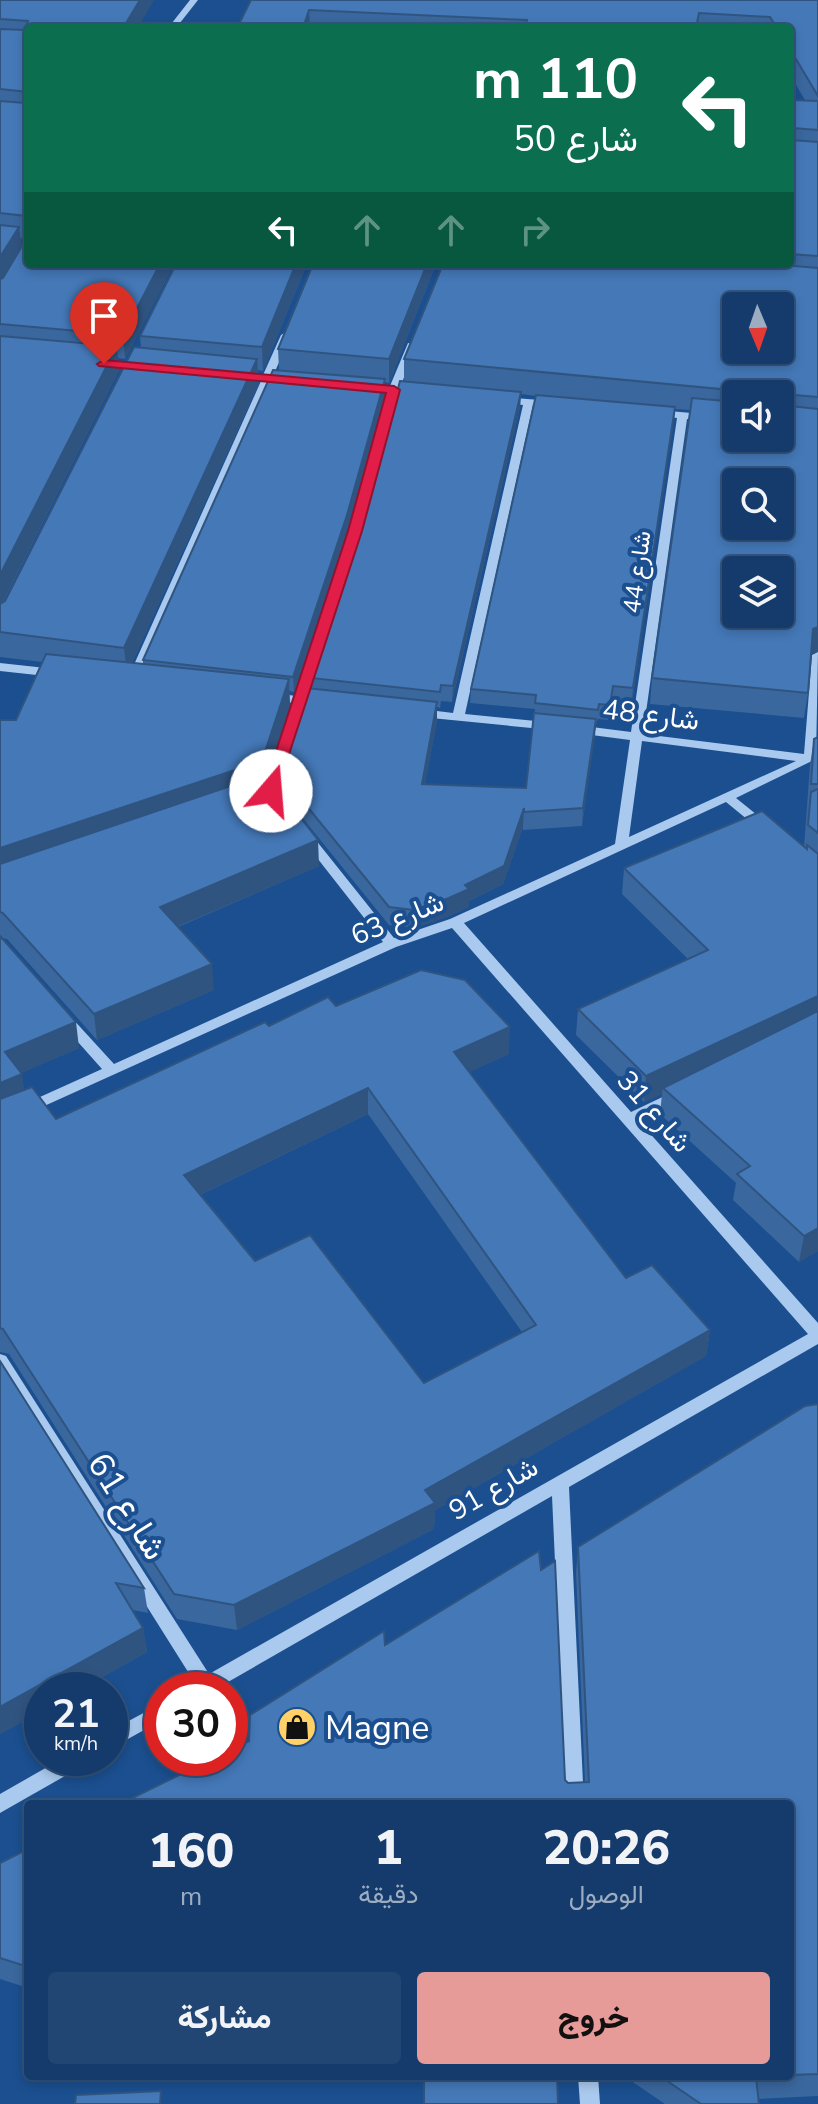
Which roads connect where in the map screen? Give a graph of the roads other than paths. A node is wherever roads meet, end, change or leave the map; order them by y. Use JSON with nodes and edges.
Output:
{"nodes":[{"id":1,"x":194,"y":0,"type":"edge"},
{"id":2,"x":175,"y":24,"type":"edge"},
{"id":3,"x":291,"y":321,"type":"edge"},
{"id":4,"x":416,"y":334,"type":"edge"},
{"id":5,"x":222,"y":374,"type":"edge"},
{"id":6,"x":268,"y":379,"type":"junction"},
{"id":7,"x":299,"y":381,"type":"edge"},
{"id":8,"x":362,"y":387,"type":"edge"},
{"id":9,"x":394,"y":390,"type":"junction"},
{"id":10,"x":424,"y":393,"type":"edge"},
{"id":11,"x":484,"y":398,"type":"edge"},
{"id":12,"x":529,"y":402,"type":"junction"},
{"id":13,"x":559,"y":405,"type":"edge"},
{"id":14,"x":651,"y":413,"type":"edge"},
{"id":15,"x":682,"y":416,"type":"junction"},
{"id":16,"x":722,"y":419,"type":"edge"},
{"id":17,"x":818,"y":655,"type":"edge"},
{"id":18,"x":0,"y":667,"type":"edge"},
{"id":19,"x":74,"y":675,"type":"edge"},
{"id":20,"x":118,"y":680,"type":"edge"},
{"id":21,"x":133,"y":682,"type":"junction"},
{"id":22,"x":148,"y":684,"type":"edge"},
{"id":23,"x":254,"y":695,"type":"edge"},
{"id":24,"x":299,"y":700,"type":"junction"},
{"id":25,"x":331,"y":703,"type":"edge"},
{"id":26,"x":410,"y":711,"type":"edge"},
{"id":27,"x":458,"y":716,"type":"junction"},
{"id":28,"x":635,"y":735,"type":"junction"},
{"id":29,"x":814,"y":759,"type":"edge"},
{"id":30,"x":271,"y":791,"type":"junction"},
{"id":31,"x":256,"y":796,"type":"edge"},
{"id":32,"x":728,"y":797,"type":"junction"},
{"id":33,"x":280,"y":802,"type":"edge"},
{"id":34,"x":298,"y":826,"type":"edge"},
{"id":35,"x":773,"y":835,"type":"edge"},
{"id":36,"x":621,"y":846,"type":"junction"},
{"id":37,"x":455,"y":922,"type":"junction"},
{"id":38,"x":391,"y":944,"type":"junction"},
{"id":39,"x":61,"y":1014,"type":"edge"},
{"id":40,"x":112,"y":1071,"type":"junction"},
{"id":41,"x":688,"y":1091,"type":"edge"},
{"id":42,"x":628,"y":1120,"type":"junction"},
{"id":43,"x":0,"y":1121,"type":"edge"},
{"id":44,"x":818,"y":1335,"type":"edge"},
{"id":45,"x":0,"y":1360,"type":"edge"},
{"id":46,"x":560,"y":1482,"type":"junction"},
{"id":47,"x":192,"y":1672,"type":"edge"},
{"id":48,"x":230,"y":1672,"type":"edge"},
{"id":49,"x":49,"y":1776,"type":"edge"},
{"id":50,"x":575,"y":1800,"type":"edge"},
{"id":51,"x":0,"y":1804,"type":"edge"},
{"id":52,"x":588,"y":2080,"type":"edge"},
{"id":53,"x":590,"y":2104,"type":"edge"}],
"edges":[{"from":1,"to":2,"type":"street"},
{"from":3,"to":6,"type":"street"},
{"from":4,"to":9,"type":"street"},
{"from":5,"to":6,"type":"street"},
{"from":6,"to":7,"type":"street"},
{"from":6,"to":21,"type":"street"},
{"from":8,"to":9,"type":"street"},
{"from":9,"to":10,"type":"street"},
{"from":9,"to":24,"type":"street"},
{"from":11,"to":12,"type":"street"},
{"from":12,"to":13,"type":"street"},
{"from":12,"to":27,"type":"street"},
{"from":14,"to":15,"type":"street"},
{"from":15,"to":16,"type":"street"},
{"from":15,"to":28,"type":"street","name":"شارع 44"},
{"from":17,"to":29,"type":"street"},
{"from":18,"to":19,"type":"street"},
{"from":20,"to":21,"type":"street"},
{"from":21,"to":22,"type":"street"},
{"from":23,"to":24,"type":"street"},
{"from":24,"to":25,"type":"street"},
{"from":24,"to":30,"type":"street"},
{"from":26,"to":27,"type":"street","name":"شارع 48"},
{"from":27,"to":28,"type":"street","name":"شارع 48"},
{"from":28,"to":29,"type":"street","name":"شارع 48"},
{"from":28,"to":36,"type":"street","name":"شارع 44"},
{"from":29,"to":32,"type":"street","name":"شارع 63"},
{"from":30,"to":31,"type":"street"},
{"from":30,"to":33,"type":"street"},
{"from":32,"to":35,"type":"street"},
{"from":32,"to":36,"type":"street","name":"شارع 63"},
{"from":34,"to":38,"type":"street"},
{"from":36,"to":37,"type":"street","name":"شارع 63"},
{"from":37,"to":38,"type":"street","name":"شارع 63"},
{"from":37,"to":42,"type":"street","name":"شارع 31"},
{"from":38,"to":40,"type":"street","name":"شارع 63"},
{"from":39,"to":40,"type":"street"},
{"from":40,"to":43,"type":"street","name":"شارع 63"},
{"from":41,"to":42,"type":"street"},
{"from":42,"to":44,"type":"street","name":"شارع 31"},
{"from":44,"to":46,"type":"street","name":"شارع 91"},
{"from":45,"to":47,"type":"street","name":"شارع 61"},
{"from":46,"to":48,"type":"street","name":"شارع 91"},
{"from":46,"to":50,"type":"street"},
{"from":49,"to":51,"type":"street"},
{"from":52,"to":53,"type":"street"}]}
